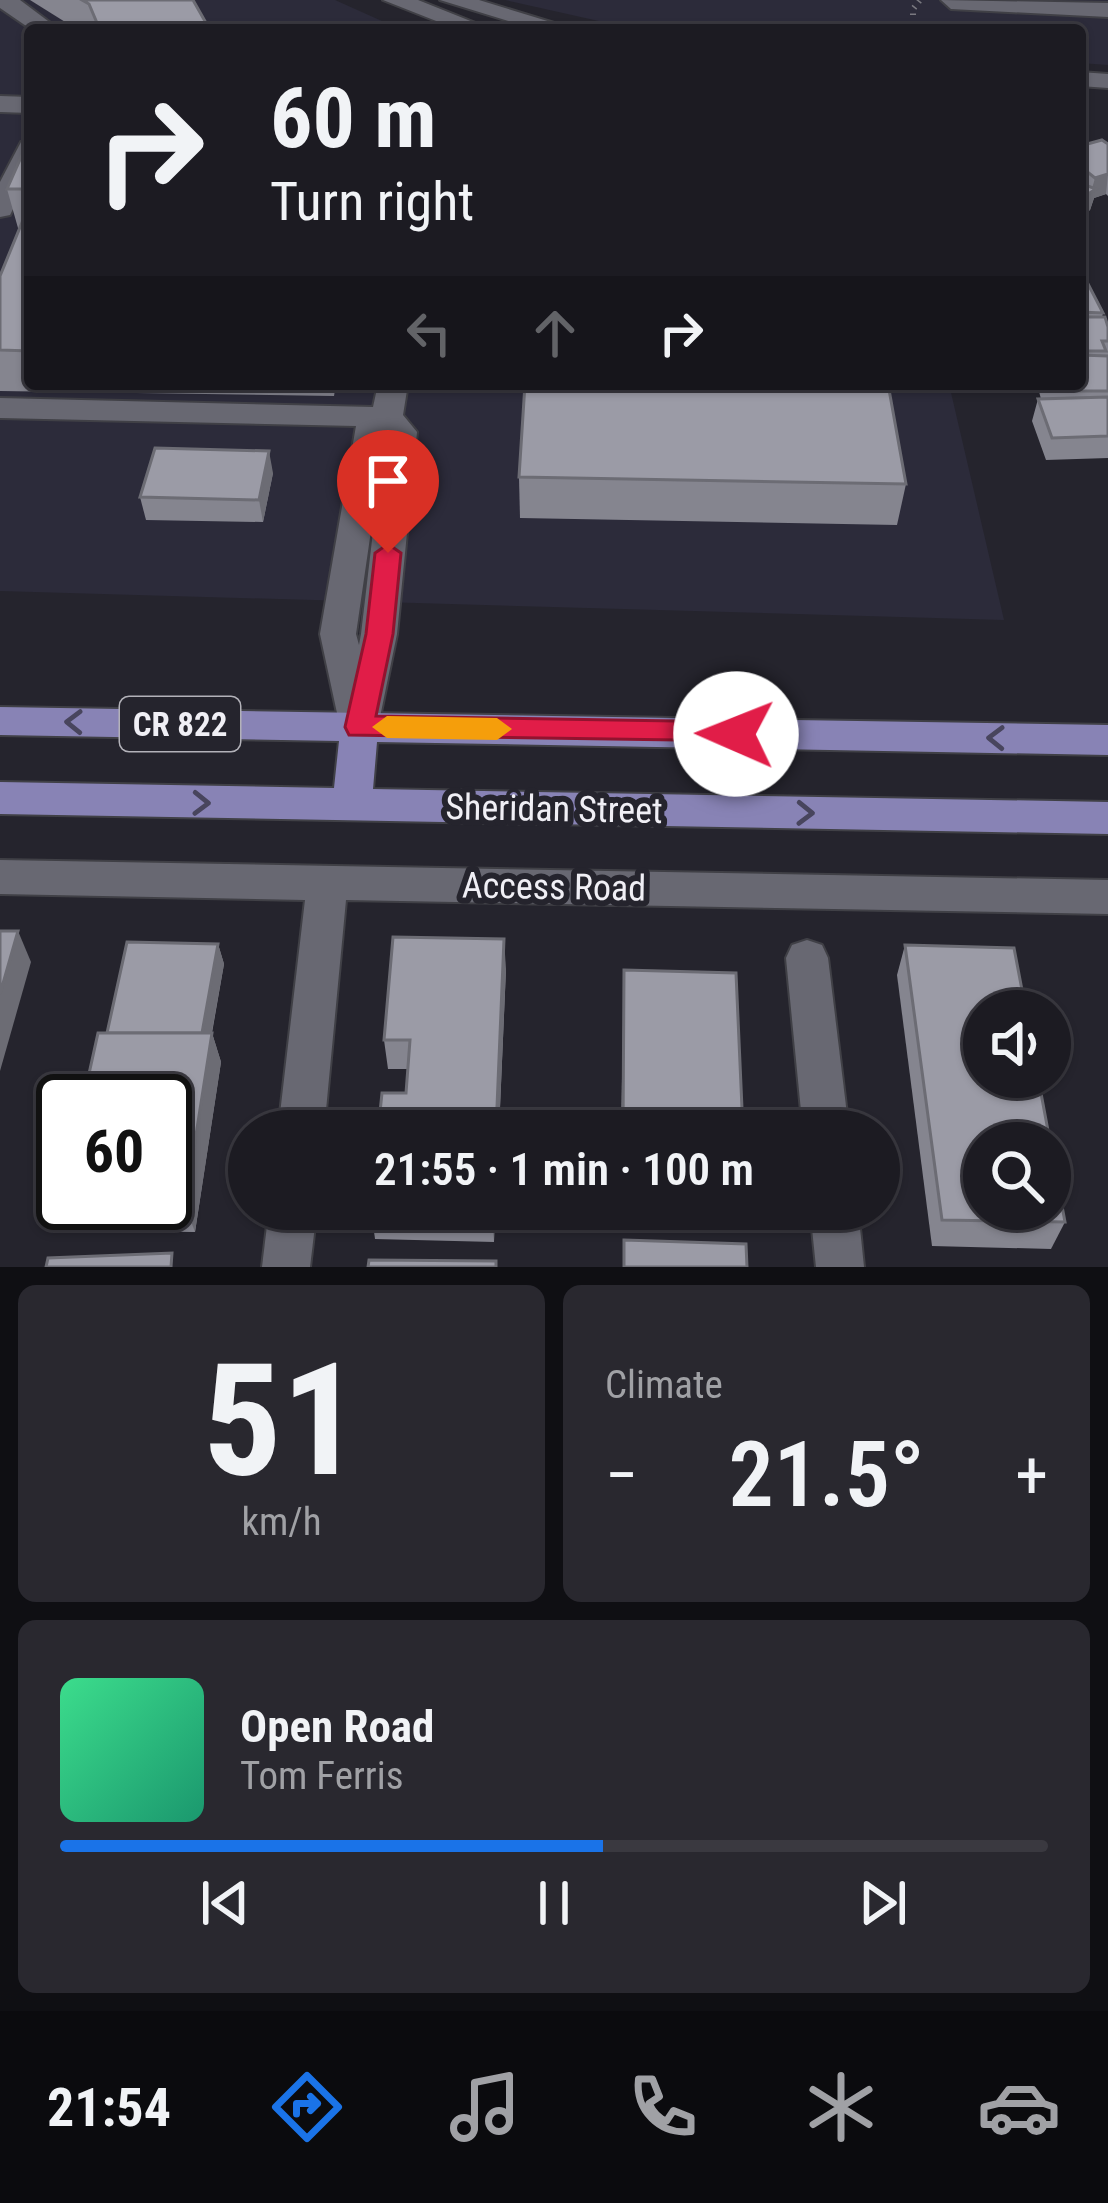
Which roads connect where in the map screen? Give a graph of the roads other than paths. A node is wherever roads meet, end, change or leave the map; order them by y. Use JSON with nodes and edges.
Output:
{"nodes":[{"id":1,"x":4,"y":0,"type":"edge"},
{"id":2,"x":395,"y":0,"type":"edge"},
{"id":3,"x":452,"y":0,"type":"edge"},
{"id":4,"x":953,"y":1,"type":"edge"},
{"id":5,"x":1108,"y":10,"type":"edge"},
{"id":6,"x":39,"y":24,"type":"edge"},
{"id":7,"x":465,"y":24,"type":"edge"},
{"id":8,"x":542,"y":24,"type":"edge"},
{"id":9,"x":24,"y":160,"type":"edge"},
{"id":10,"x":0,"y":209,"type":"edge"},
{"id":11,"x":390,"y":401,"type":"edge"},
{"id":12,"x":0,"y":408,"type":"edge"},
{"id":13,"x":0,"y":721,"type":"edge"},
{"id":14,"x":359,"y":727,"type":"junction"},
{"id":15,"x":1108,"y":740,"type":"edge"},
{"id":16,"x":0,"y":798,"type":"edge"},
{"id":17,"x":352,"y":806,"type":"junction"},
{"id":18,"x":1108,"y":818,"type":"edge"},
{"id":19,"x":0,"y":877,"type":"edge"},
{"id":20,"x":327,"y":883,"type":"junction"},
{"id":21,"x":1108,"y":897,"type":"edge"},
{"id":22,"x":807,"y":958,"type":"dead end"},
{"id":23,"x":303,"y":1110,"type":"edge"},
{"id":24,"x":824,"y":1110,"type":"edge"},
{"id":25,"x":290,"y":1230,"type":"edge"},
{"id":26,"x":836,"y":1230,"type":"edge"},
{"id":27,"x":286,"y":1267,"type":"edge"},
{"id":28,"x":840,"y":1267,"type":"edge"}],
"edges":[{"from":1,"to":6,"type":"street"},
{"from":2,"to":7,"type":"street"},
{"from":3,"to":8,"type":"street"},
{"from":4,"to":5,"type":"street"},
{"from":9,"to":10,"type":"street"},
{"from":11,"to":12,"type":"street"},
{"from":11,"to":14,"type":"street"},
{"from":14,"to":13,"type":"main road","number":"CR 822","one_way":true},
{"from":15,"to":14,"type":"main road","number":"CR 822","one_way":true},
{"from":14,"to":17,"type":"main road"},
{"from":16,"to":17,"type":"main road","name":"Sheridan Street","number":"CR 822","one_way":true},
{"from":17,"to":18,"type":"main road","name":"Sheridan Street","number":"CR 822","one_way":true},
{"from":19,"to":20,"type":"street","name":"Access Road"},
{"from":20,"to":21,"type":"street","name":"Access Road"},
{"from":20,"to":23,"type":"street"},
{"from":22,"to":24,"type":"street"},
{"from":25,"to":27,"type":"street"},
{"from":26,"to":28,"type":"street"}]}
